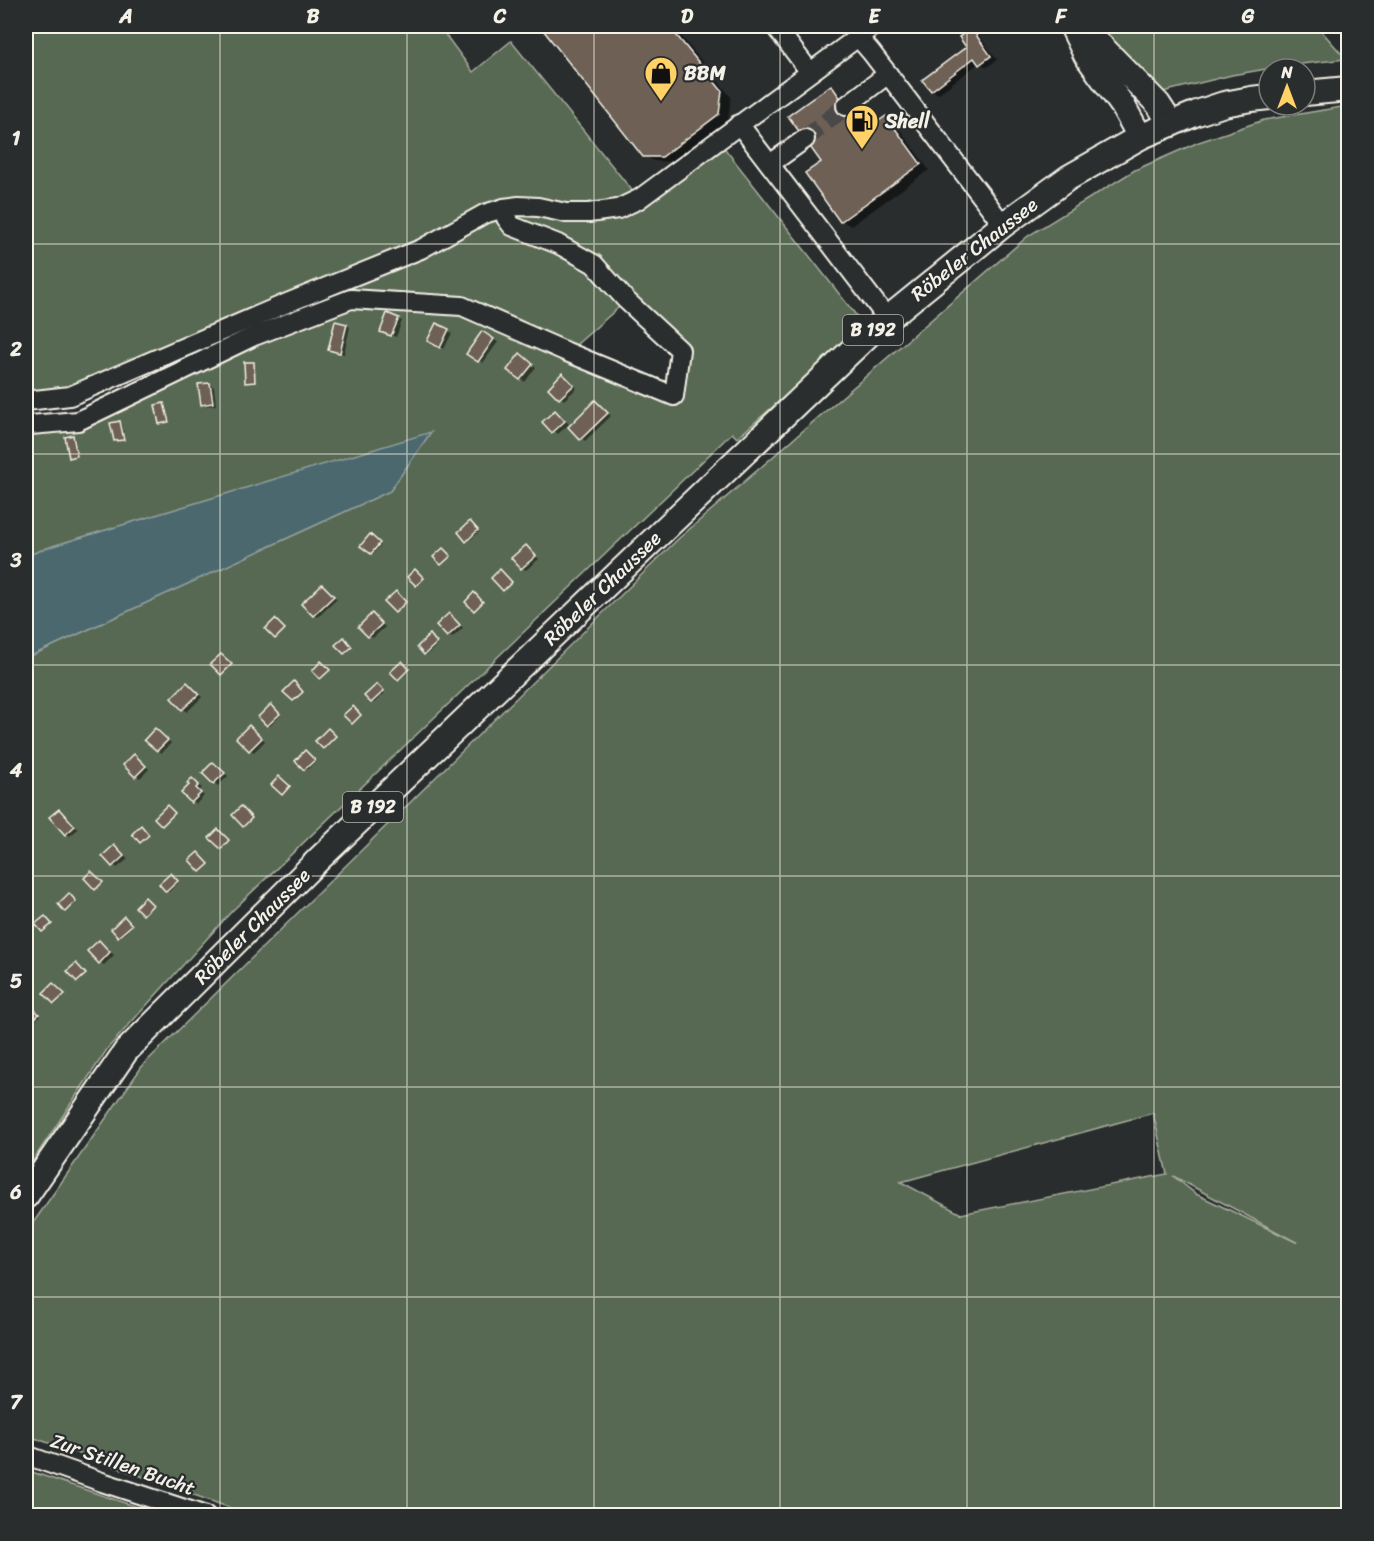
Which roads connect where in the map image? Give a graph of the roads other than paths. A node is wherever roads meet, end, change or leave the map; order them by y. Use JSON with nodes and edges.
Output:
{"nodes":[{"id":1,"x":775,"y":26,"type":"edge"},
{"id":2,"x":873,"y":26,"type":"edge"},
{"id":3,"x":1072,"y":26,"type":"edge"},
{"id":4,"x":858,"y":37,"type":"junction"},
{"id":5,"x":810,"y":72,"type":"junction"},
{"id":6,"x":888,"y":74,"type":"junction"},
{"id":7,"x":1348,"y":88,"type":"edge"},
{"id":8,"x":1317,"y":92,"type":"edge"},
{"id":9,"x":1257,"y":98,"type":"edge"},
{"id":10,"x":846,"y":106,"type":"tunnel mouth"},
{"id":11,"x":739,"y":124,"type":"junction"},
{"id":12,"x":1171,"y":124,"type":"junction"},
{"id":13,"x":1140,"y":136,"type":"junction"},
{"id":14,"x":805,"y":139,"type":"tunnel mouth"},
{"id":15,"x":770,"y":164,"type":"junction"},
{"id":16,"x":504,"y":208,"type":"junction"},
{"id":17,"x":1003,"y":225,"type":"junction"},
{"id":18,"x":887,"y":318,"type":"junction"},
{"id":19,"x":26,"y":401,"type":"edge"},
{"id":20,"x":26,"y":423,"type":"edge"},
{"id":21,"x":26,"y":1196,"type":"edge"},
{"id":22,"x":26,"y":1455,"type":"edge"},
{"id":23,"x":206,"y":1515,"type":"edge"}],
"edges":[{"from":1,"to":5,"type":"street"},
{"from":2,"to":4,"type":"street"},
{"from":3,"to":12,"type":"main road"},
{"from":3,"to":13,"type":"main road"},
{"from":4,"to":5,"type":"street"},
{"from":4,"to":6,"type":"street"},
{"from":5,"to":11,"type":"street"},
{"from":6,"to":10,"type":"street"},
{"from":6,"to":17,"type":"street"},
{"from":7,"to":8,"type":"main road"},
{"from":9,"to":12,"type":"main road","name":"Röbeler Chaussee","number":"B 192"},
{"from":11,"to":15,"type":"street"},
{"from":11,"to":16,"type":"street"},
{"from":12,"to":13,"type":"main road","name":"Röbeler Chaussee","number":"B 192"},
{"from":13,"to":17,"type":"main road","name":"Röbeler Chaussee","number":"B 192"},
{"from":14,"to":15,"type":"street"},
{"from":15,"to":18,"type":"street"},
{"from":16,"to":19,"type":"street"},
{"from":16,"to":20,"type":"street"},
{"from":17,"to":18,"type":"main road","name":"Röbeler Chaussee","number":"B 192"},
{"from":18,"to":21,"type":"main road","name":"Röbeler Chaussee","number":"B 192"},
{"from":22,"to":23,"type":"street","name":"Zur Stillen Bucht"}]}
